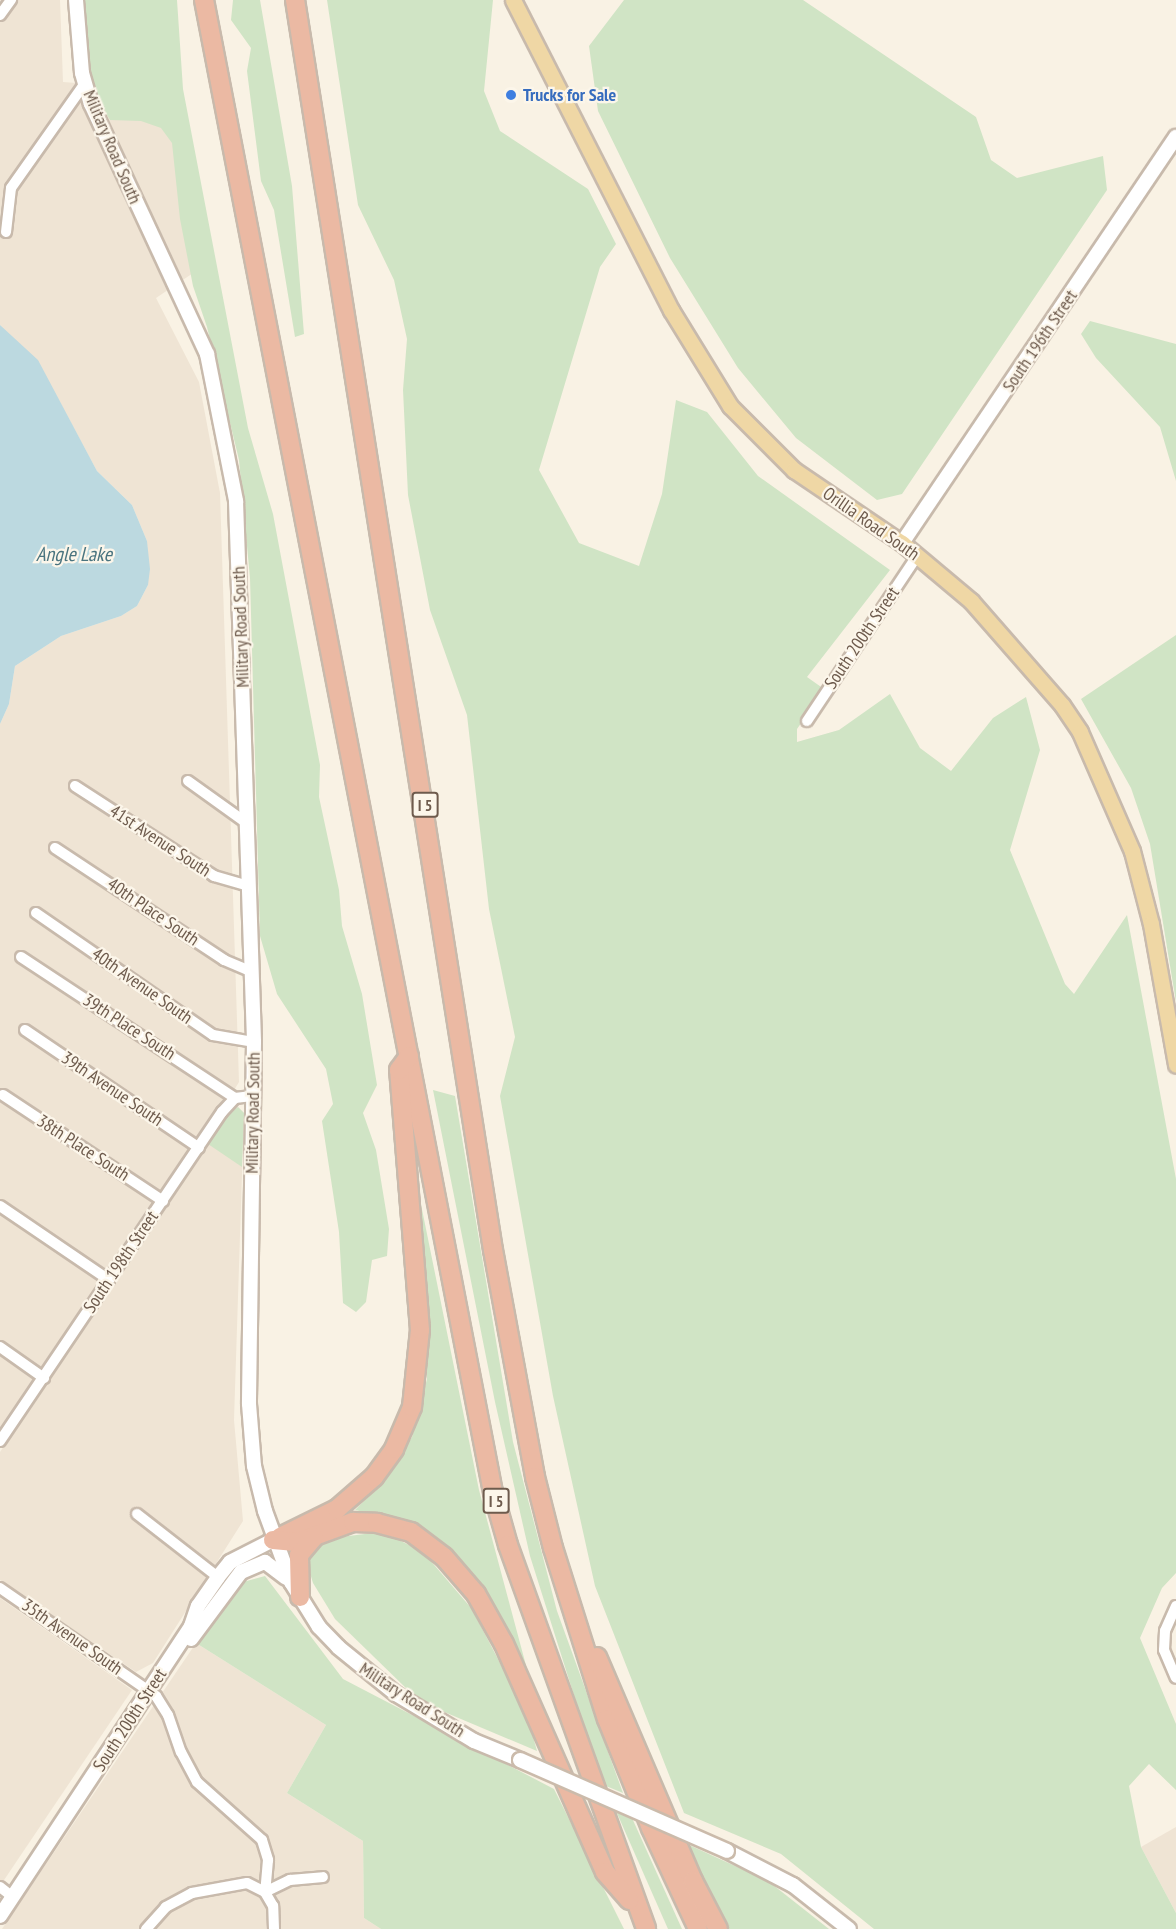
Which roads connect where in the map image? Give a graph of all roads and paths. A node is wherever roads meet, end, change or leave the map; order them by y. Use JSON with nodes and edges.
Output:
{"nodes":[{"id":1,"x":11,"y":0,"type":"edge"},
{"id":2,"x":76,"y":0,"type":"edge"},
{"id":3,"x":204,"y":0,"type":"edge"},
{"id":4,"x":295,"y":0,"type":"edge"},
{"id":5,"x":513,"y":0,"type":"edge"},
{"id":6,"x":0,"y":15,"type":"edge"},
{"id":7,"x":85,"y":83,"type":"junction"},
{"id":8,"x":1176,"y":137,"type":"edge"},
{"id":9,"x":6,"y":231,"type":"dead end"},
{"id":10,"x":902,"y":543,"type":"junction"},
{"id":11,"x":917,"y":556,"type":"junction"},
{"id":12,"x":807,"y":721,"type":"dead end"},
{"id":13,"x":188,"y":781,"type":"dead end"},
{"id":14,"x":75,"y":786,"type":"dead end"},
{"id":15,"x":248,"y":824,"type":"junction"},
{"id":16,"x":55,"y":848,"type":"dead end"},
{"id":17,"x":250,"y":886,"type":"junction"},
{"id":18,"x":36,"y":913,"type":"dead end"},
{"id":19,"x":21,"y":957,"type":"dead end"},
{"id":20,"x":252,"y":972,"type":"junction"},
{"id":21,"x":25,"y":1030,"type":"dead end"},
{"id":22,"x":254,"y":1042,"type":"junction"},
{"id":23,"x":409,"y":1056,"type":"junction"},
{"id":24,"x":1176,"y":1065,"type":"edge"},
{"id":25,"x":3,"y":1095,"type":"dead end"},
{"id":26,"x":252,"y":1096,"type":"junction"},
{"id":27,"x":235,"y":1098,"type":"junction"},
{"id":28,"x":199,"y":1148,"type":"junction"},
{"id":29,"x":163,"y":1201,"type":"junction"},
{"id":30,"x":0,"y":1206,"type":"edge"},
{"id":31,"x":109,"y":1280,"type":"junction"},
{"id":32,"x":0,"y":1347,"type":"edge"},
{"id":33,"x":44,"y":1378,"type":"junction"},
{"id":34,"x":0,"y":1441,"type":"edge"},
{"id":35,"x":137,"y":1514,"type":"dead end"},
{"id":36,"x":314,"y":1537,"type":"junction"},
{"id":37,"x":273,"y":1540,"type":"junction"},
{"id":38,"x":218,"y":1577,"type":"junction"},
{"id":39,"x":0,"y":1588,"type":"edge"},
{"id":40,"x":295,"y":1589,"type":"junction"},
{"id":41,"x":572,"y":1606,"type":"junction"},
{"id":42,"x":1176,"y":1606,"type":"edge"},
{"id":43,"x":177,"y":1647,"type":"junction"},
{"id":44,"x":1176,"y":1678,"type":"edge"},
{"id":45,"x":149,"y":1691,"type":"junction"},
{"id":46,"x":323,"y":1877,"type":"dead end"},
{"id":47,"x":0,"y":1887,"type":"edge"},
{"id":48,"x":265,"y":1892,"type":"junction"},
{"id":49,"x":13,"y":1896,"type":"junction"},
{"id":50,"x":636,"y":1910,"type":"junction"},
{"id":51,"x":0,"y":1916,"type":"edge"},
{"id":52,"x":146,"y":1929,"type":"edge"},
{"id":53,"x":274,"y":1929,"type":"edge"},
{"id":54,"x":646,"y":1929,"type":"edge"},
{"id":55,"x":698,"y":1929,"type":"edge"},
{"id":56,"x":718,"y":1929,"type":"edge"},
{"id":57,"x":849,"y":1929,"type":"edge"}],
"edges":[{"from":1,"to":6,"type":"street"},
{"from":2,"to":7,"type":"main road","name":"Military Road South"},
{"from":3,"to":23,"type":"highway","number":"I 5"},
{"from":4,"to":41,"type":"highway","number":"I 5"},
{"from":5,"to":10,"type":"main road","name":"Orillia Road South"},
{"from":7,"to":9,"type":"street"},
{"from":7,"to":15,"type":"main road","name":"Military Road South"},
{"from":8,"to":10,"type":"main road","name":"South 196th Street"},
{"from":10,"to":11,"type":"main road","name":"Orillia Road South"},
{"from":11,"to":12,"type":"street","name":"South 200th Street"},
{"from":11,"to":24,"type":"main road","name":"Orillia Road South"},
{"from":13,"to":15,"type":"street"},
{"from":14,"to":17,"type":"street","name":"41st Avenue South"},
{"from":15,"to":17,"type":"main road","name":"Military Road South"},
{"from":16,"to":20,"type":"street","name":"40th Place South"},
{"from":17,"to":20,"type":"main road","name":"Military Road South"},
{"from":18,"to":22,"type":"street","name":"40th Avenue South"},
{"from":19,"to":27,"type":"street","name":"39th Place South"},
{"from":20,"to":22,"type":"main road","name":"Military Road South"},
{"from":21,"to":28,"type":"street","name":"39th Avenue South"},
{"from":22,"to":26,"type":"main road","name":"Military Road South"},
{"from":23,"to":37,"type":"highway"},
{"from":23,"to":50,"type":"highway","number":"I 5"},
{"from":25,"to":29,"type":"street","name":"38th Place South"},
{"from":26,"to":27,"type":"street"},
{"from":26,"to":37,"type":"main road","name":"Military Road South"},
{"from":27,"to":28,"type":"street","name":"South 198th Street"},
{"from":28,"to":29,"type":"street","name":"South 198th Street"},
{"from":29,"to":31,"type":"street","name":"South 198th Street"},
{"from":30,"to":31,"type":"street"},
{"from":31,"to":33,"type":"street","name":"South 198th Street"},
{"from":32,"to":33,"type":"street"},
{"from":33,"to":34,"type":"street","name":"South 198th Street"},
{"from":35,"to":38,"type":"street"},
{"from":36,"to":37,"type":"highway"},
{"from":36,"to":40,"type":"highway"},
{"from":36,"to":50,"type":"highway"},
{"from":37,"to":38,"type":"main road","name":"South 200th Street"},
{"from":37,"to":40,"type":"main road","name":"Military Road South"},
{"from":38,"to":43,"type":"main road","name":"South 200th Street"},
{"from":39,"to":45,"type":"street","name":"35th Avenue South"},
{"from":40,"to":43,"type":"main road"},
{"from":40,"to":57,"type":"main road","name":"Military Road South","bridge":true},
{"from":41,"to":55,"type":"highway","number":"I 5"},
{"from":41,"to":56,"type":"highway"},
{"from":42,"to":44,"type":"street"},
{"from":43,"to":45,"type":"main road","name":"South 200th Street"},
{"from":45,"to":48,"type":"street","name":"35th Avenue South"},
{"from":45,"to":49,"type":"main road","name":"South 200th Street"},
{"from":46,"to":48,"type":"street"},
{"from":47,"to":49,"type":"street"},
{"from":48,"to":52,"type":"street"},
{"from":48,"to":53,"type":"street"},
{"from":49,"to":51,"type":"main road","name":"South 200th Street"},
{"from":50,"to":54,"type":"highway","number":"I 5"}]}
